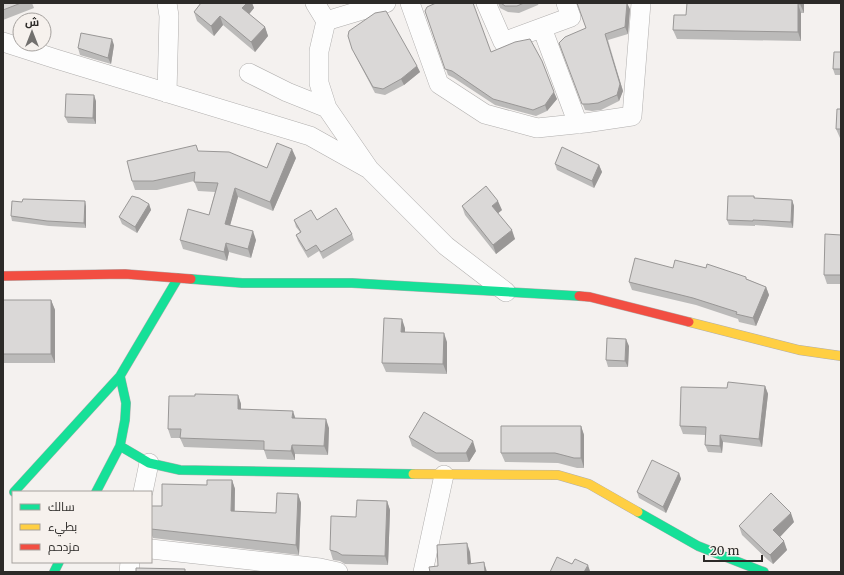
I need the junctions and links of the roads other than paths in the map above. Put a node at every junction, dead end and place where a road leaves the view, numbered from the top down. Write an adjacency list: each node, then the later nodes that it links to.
1 (167, 3): 12 (street)
2 (315, 3): 8 (street)
3 (386, 3): 8 (street)
4 (410, 3): 14 (street)
5 (486, 3): 9 (street)
6 (566, 3): 9 (street)
7 (641, 3): 14 (street)
8 (326, 21): 13 (street)
9 (542, 28): 14 (street)
10 (3, 42): 12 (street)
11 (249, 73): 13 (street)
12 (167, 93): 15 (street)
13 (327, 108): 15 (street)
14 (578, 124)
15 (369, 169): 18 (street)
16 (3, 276): 17 (street)
17 (178, 278): 18 (street); 20 (street)
18 (506, 292): 19 (street)
19 (841, 356)
20 (120, 376): 21 (street); 24 (street)
21 (120, 446): 22 (street); 25 (street)
22 (148, 463): 23 (street); 26 (street)
23 (444, 475): 31 (street); 32 (street)
24 (15, 491)
25 (97, 491)
26 (143, 491)
27 (152, 550): 30 (street)
28 (58, 563): 29 (street)
29 (54, 572)
30 (338, 572)
31 (422, 572)
32 (764, 572)

